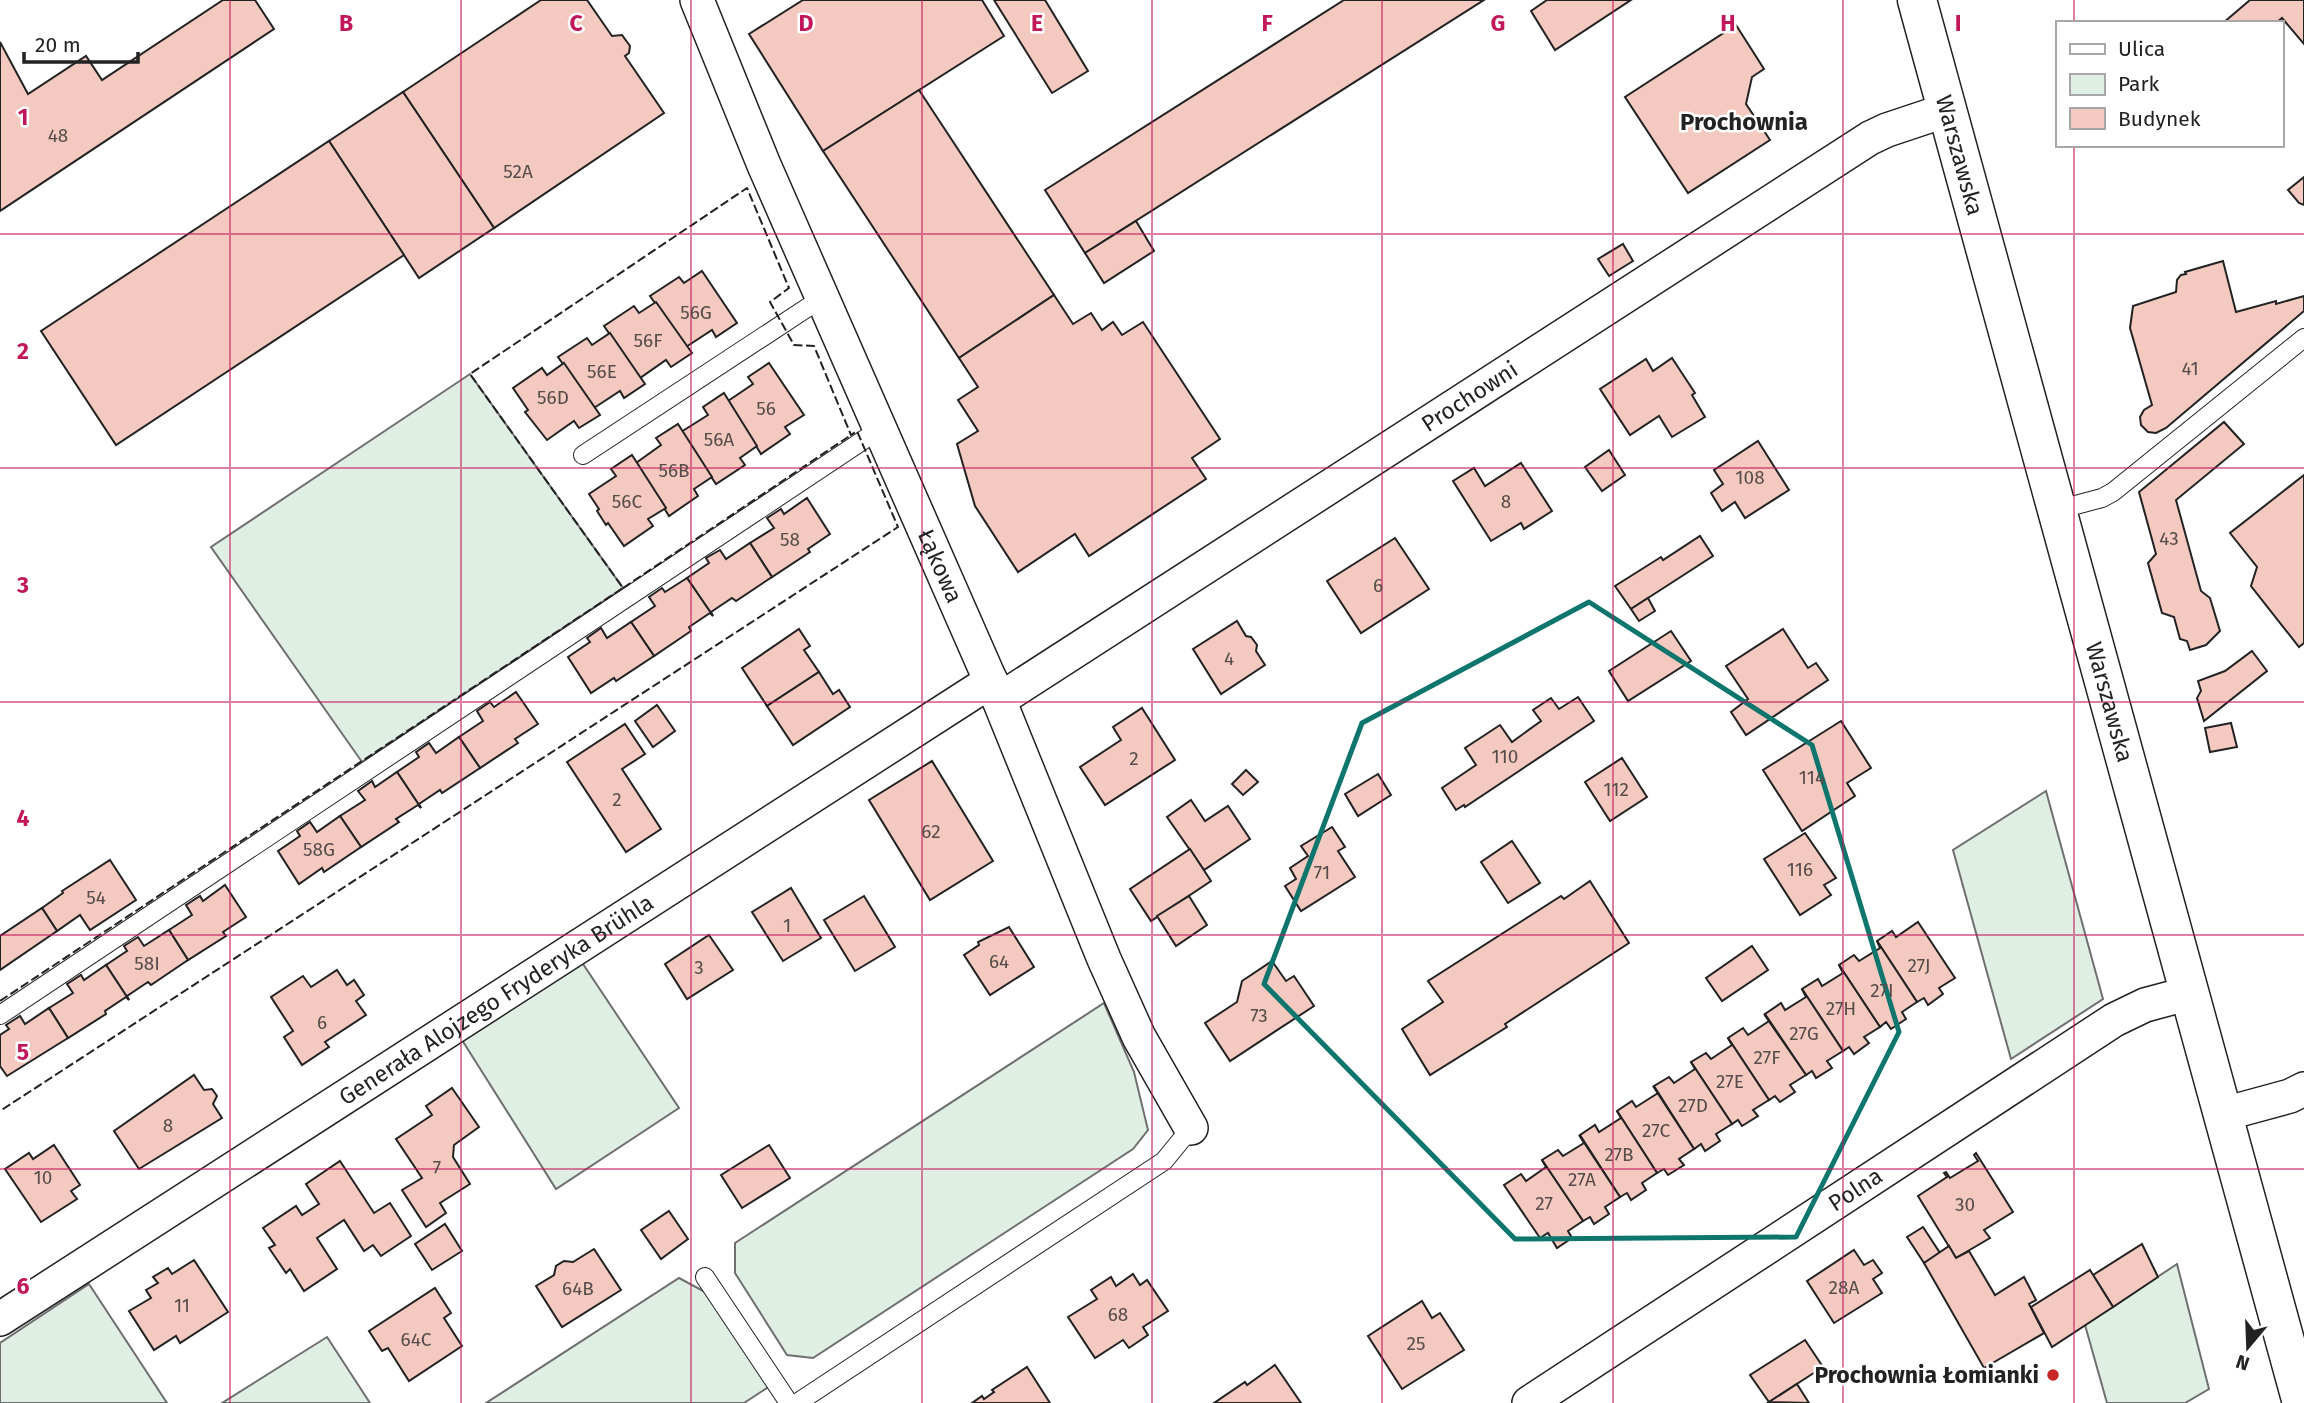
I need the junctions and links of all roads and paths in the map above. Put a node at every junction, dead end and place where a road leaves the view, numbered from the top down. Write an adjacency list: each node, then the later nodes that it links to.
1 (697, 0): 4 (street, Łąkowa)
2 (1917, 0): 3 (street, Warszawska)
3 (1947, 110): 8 (street, Warszawska); 9 (street, Prochowni)
4 (822, 298): 6 (street, Łąkowa); 7 (lane)
5 (2304, 338): 8 (lane)
6 (880, 429): 9 (street, Łąkowa); 11 (lane)
7 (583, 455)
8 (2057, 510): 10 (street, Warszawska)
9 (995, 691): 14 (street, Łąkowa); 16 (street, Generała Alojzego Fryderyka Brühla)
10 (2190, 993): 13 (street, Warszawska); 19 (street, Polna)
11 (0, 1015)
12 (2304, 1088): 13 (street)
13 (2224, 1114): 20 (street, Warszawska)
14 (1191, 1128): 18 (lane)
15 (705, 1277): 17 (lane)
16 (0, 1319)
17 (789, 1403)
18 (797, 1403)
19 (1529, 1403)
20 (2302, 1403)

